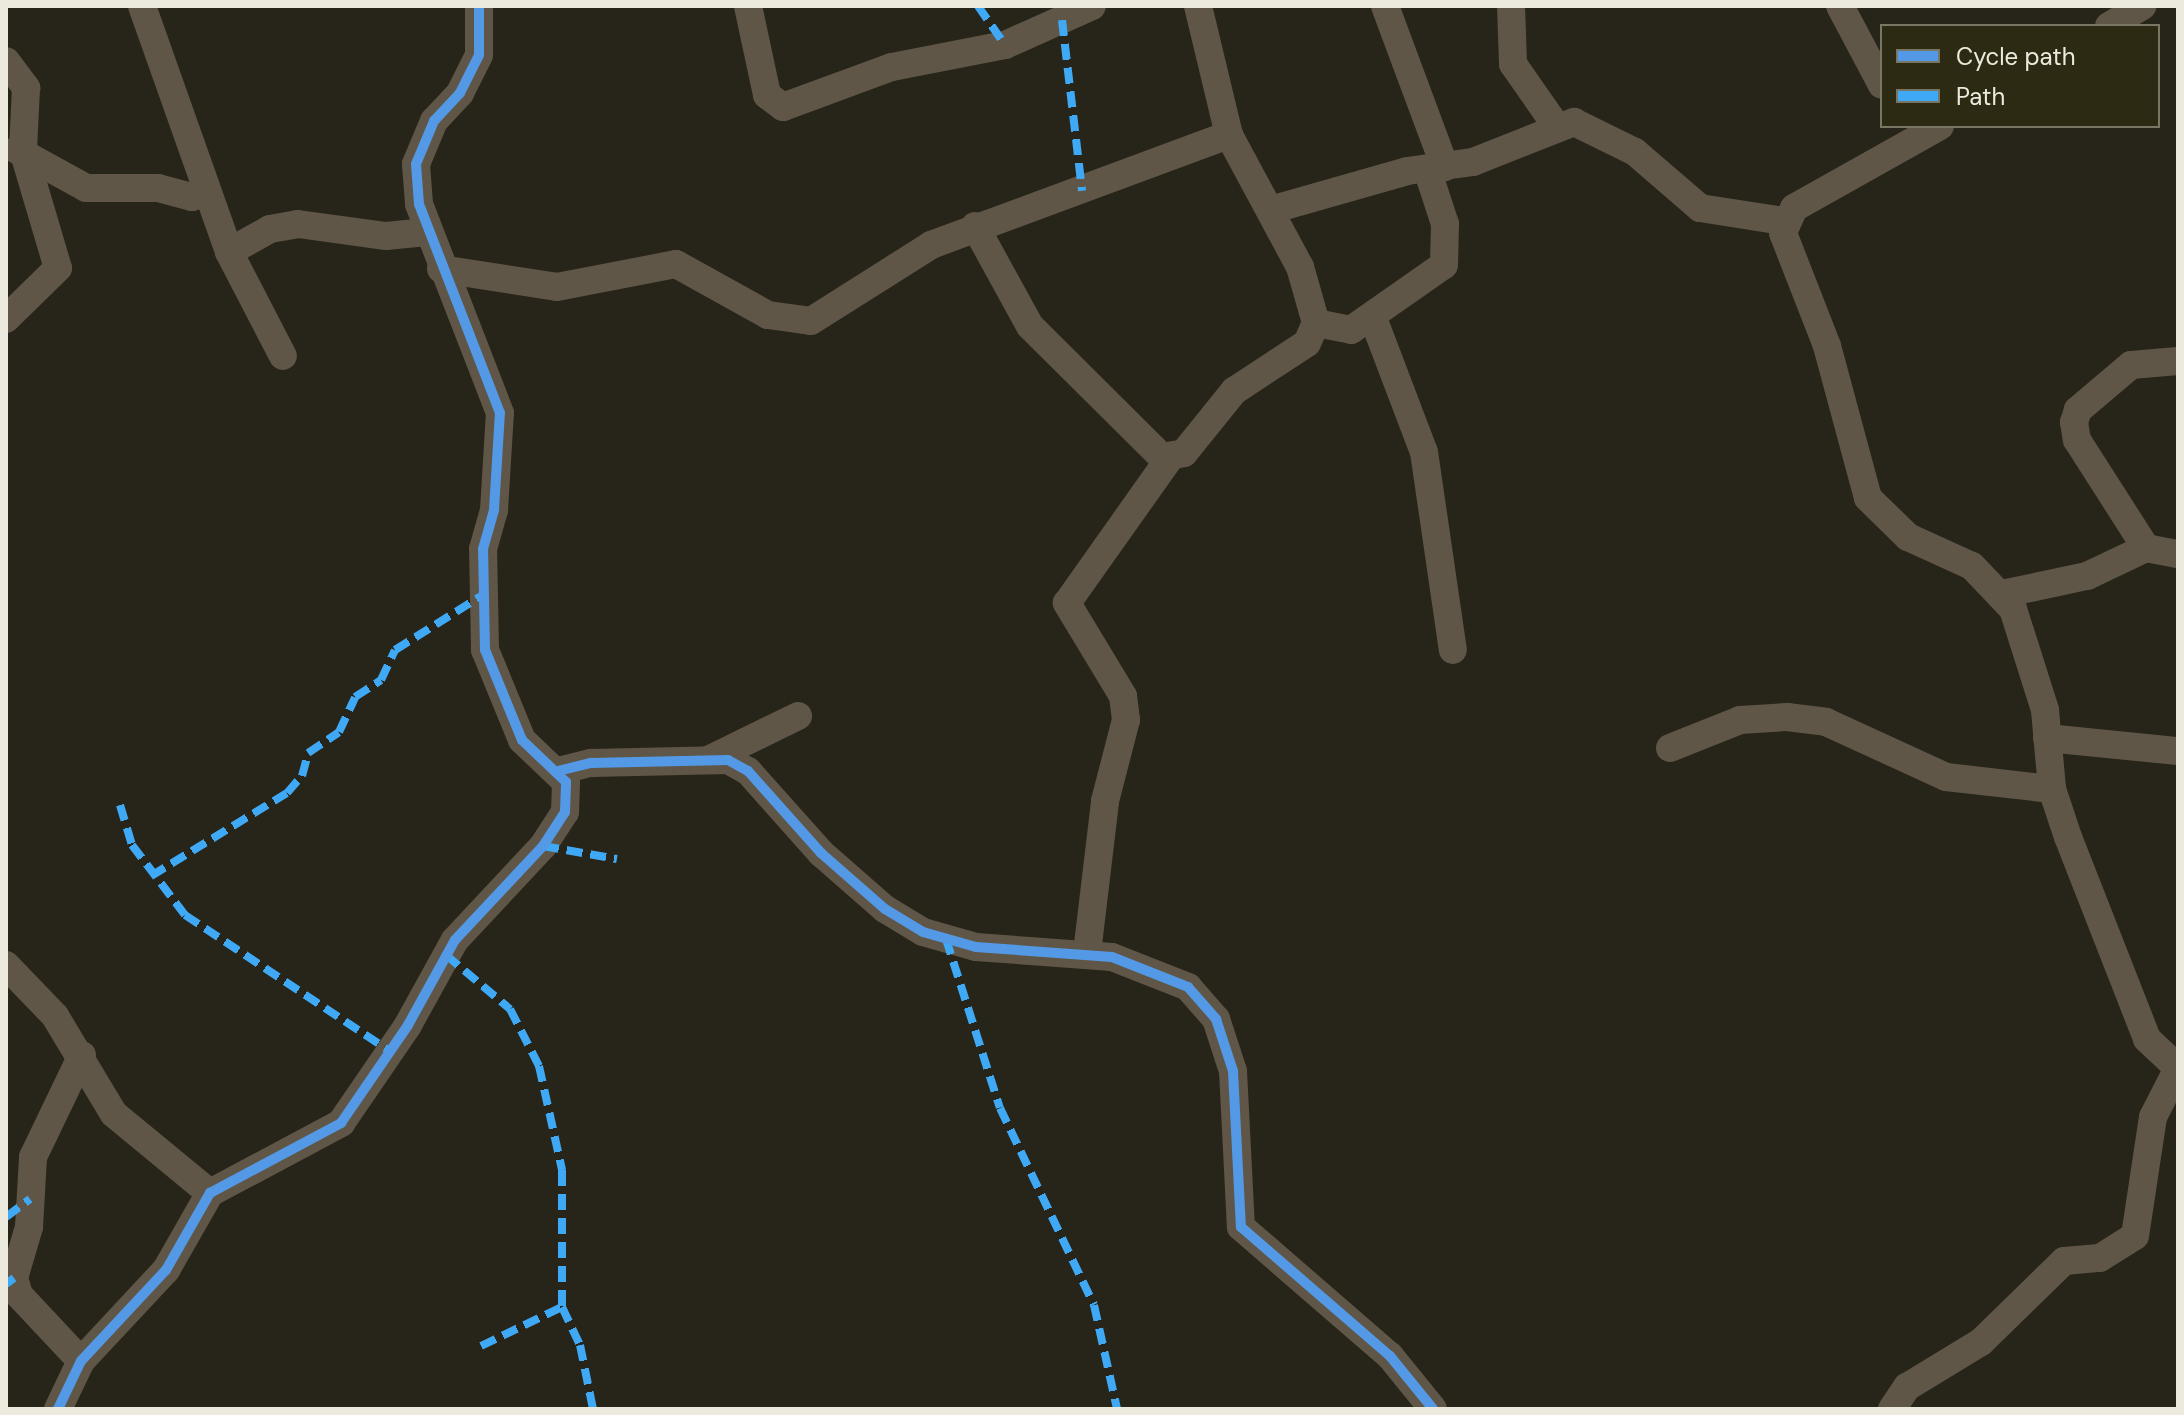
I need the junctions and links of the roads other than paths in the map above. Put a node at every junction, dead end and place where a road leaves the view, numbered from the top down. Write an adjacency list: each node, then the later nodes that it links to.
1 (142, 6): 19 (street)
2 (479, 6): 23 (street)
3 (748, 6): 4 (street)
4 (1092, 6)
5 (1198, 6): 16 (street)
6 (1385, 6): 18 (street)
7 (1511, 6): 13 (street)
8 (1840, 6): 12 (street)
9 (2142, 6): 10 (street)
10 (2112, 24)
11 (6, 61): 17 (street)
12 (1880, 81)
13 (1557, 127): 18 (street); 21 (street)
14 (1930, 128): 15 (street)
15 (1909, 132): 21 (street)
16 (1229, 135): 20 (street); 22 (street)
17 (14, 150): 19 (street); 27 (street)
18 (1436, 168): 20 (street); 26 (street)
19 (207, 191): 24 (street)
20 (1274, 209): 28 (street)
21 (1783, 221): 34 (street)
22 (975, 226): 25 (street); 31 (street)
23 (427, 232): 24 (street); 25 (street)
24 (229, 252): 29 (street)
25 (441, 269): 41 (street)
26 (1373, 318): 28 (street); 35 (street)
27 (6, 319)
28 (1316, 323): 31 (street)
29 (283, 356)
30 (2178, 361): 32 (street)
31 (1169, 459): 43 (street)
32 (2146, 548): 33 (street); 34 (street)
33 (2178, 554)
34 (2002, 594): 37 (street)
35 (1453, 650)
36 (798, 716): 40 (street)
37 (2047, 738): 39 (street); 42 (street)
38 (1670, 748): 42 (street)
39 (2178, 751)
40 (710, 759): 41 (street); 43 (street)
41 (558, 771): 47 (street)
42 (2052, 789): 46 (street)
43 (1087, 953): 50 (street)
44 (6, 965): 45 (street)
45 (82, 1055): 47 (street); 48 (street)
46 (2178, 1068): 51 (street)
47 (210, 1193): 48 (street)
48 (81, 1361): 49 (street)
49 (65, 1406)
50 (1433, 1409)
51 (1892, 1409)

